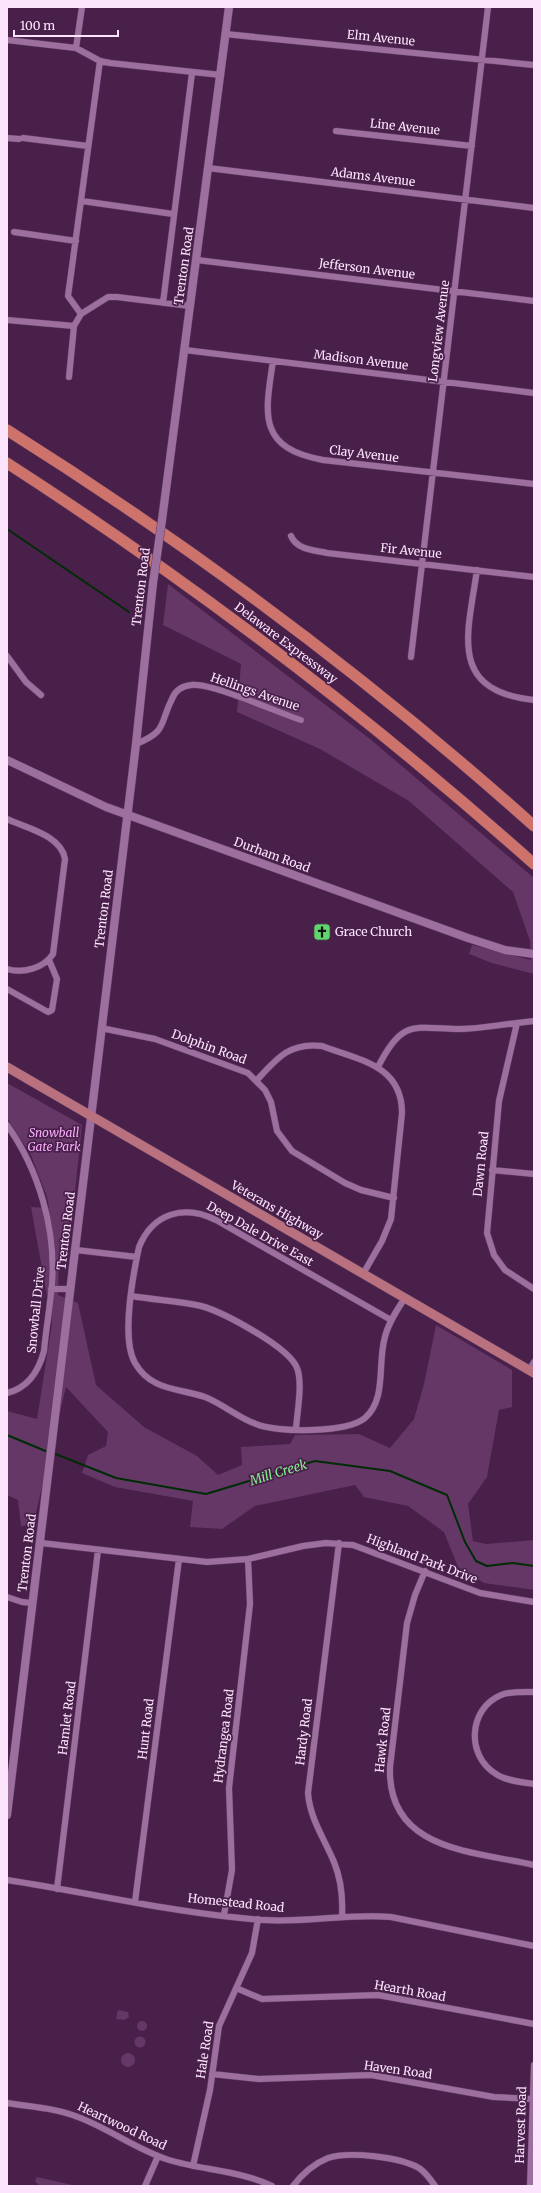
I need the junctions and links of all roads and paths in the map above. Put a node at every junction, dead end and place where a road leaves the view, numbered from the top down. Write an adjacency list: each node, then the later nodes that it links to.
1 (82, 7): 6 (street)
2 (229, 7): 4 (main road, Trenton Road)
3 (488, 7): 7 (street, Longview Avenue)
4 (226, 34): 7 (street, Elm Avenue); 11 (main road, Trenton Road)
5 (7, 40): 6 (street)
6 (76, 48): 8 (street)
7 (482, 60): 9 (street, Elm Avenue); 15 (street, Longview Avenue)
8 (100, 62): 10 (street); 14 (street)
9 (534, 65)
10 (192, 73): 11 (street); 20 (street)
11 (221, 75): 16 (main road, Trenton Road)
12 (336, 131): 15 (street, Line Avenue)
13 (7, 138): 14 (street)
14 (88, 146): 18 (street)
15 (472, 146): 17 (street, Longview Avenue)
16 (208, 168): 17 (street, Adams Avenue); 23 (main road, Trenton Road)
17 (466, 200): 19 (street, Adams Avenue); 24 (street, Longview Avenue)
18 (82, 201): 20 (street); 22 (street)
19 (534, 208)
20 (173, 214): 26 (street)
21 (14, 232): 22 (street)
22 (76, 241): 28 (street)
23 (197, 260): 24 (street, Jefferson Avenue); 27 (main road, Trenton Road)
24 (454, 292): 25 (street, Jefferson Avenue); 34 (street, Longview Avenue)
25 (534, 301)
26 (163, 303): 27 (street); 28 (street)
27 (190, 306): 31 (main road, Trenton Road)
28 (81, 314): 30 (street)
29 (7, 320): 30 (street)
30 (74, 326): 33 (street)
31 (185, 350): 32 (street, Madison Avenue); 49 (main road, Trenton Road, bridge)
32 (273, 361): 34 (street, Madison Avenue); 38 (street, Clay Avenue)
33 (69, 377)
34 (443, 382): 35 (street, Madison Avenue); 38 (street, Longview Avenue)
35 (534, 393)
36 (7, 430): 53 (highway, Delaware Expressway)
37 (7, 463): 54 (highway, Delaware Expressway)
38 (432, 473): 39 (street, Clay Avenue); 41 (street, Longview Avenue)
39 (534, 484)
40 (291, 536): 41 (street, Fir Avenue)
41 (421, 563): 42 (street, Fir Avenue); 45 (street, Longview Avenue)
42 (477, 570): 43 (street, Fir Avenue); 47 (street)
43 (534, 577)
44 (7, 656): 46 (street)
45 (410, 657)
46 (41, 694)
47 (534, 700)
48 (301, 720): 49 (street, Hellings Avenue)
49 (136, 744): 51 (main road, Trenton Road)
50 (7, 760): 51 (main road, Durham Road)
51 (127, 815): 55 (main road, Durham Road); 61 (main road, Trenton Road)
52 (7, 819): 56 (street)
53 (534, 826)
54 (534, 864)
55 (534, 954)
56 (49, 960): 57 (street); 58 (street)
57 (7, 969)
58 (7, 989)
59 (534, 1021): 60 (street)
60 (517, 1023): 63 (street); 67 (street, Dawn Road)
61 (101, 1028): 64 (street, Dolphin Road); 65 (main road, Trenton Road)
62 (7, 1067): 65 (main road, Veterans Highway)
63 (378, 1067): 64 (street); 69 (street)
64 (257, 1080): 69 (street, Dolphin Road)
65 (92, 1116): 70 (main road, Trenton Road); 72 (main road, Veterans Highway)
66 (7, 1125): 73 (street, Snowball Drive)
67 (492, 1170): 68 (street); 75 (street, Dawn Road)
68 (534, 1174)
69 (394, 1198): 72 (street)
70 (76, 1250): 71 (street); 74 (main road, Trenton Road)
71 (137, 1257): 76 (street, Deep Dale Drive East); 78 (street, Deep Dale Drive East)
72 (363, 1274): 77 (main road, Veterans Highway)
73 (51, 1289): 74 (street); 80 (street, Snowball Drive)
74 (71, 1289): 82 (main road, Trenton Road)
75 (534, 1289)
76 (132, 1296): 81 (street, Deep Dale Drive East); 81 (street)
77 (404, 1298): 78 (street, Deep Dale Drive East); 79 (main road, Veterans Highway)
78 (391, 1320): 81 (street, Deep Dale Drive East)
79 (532, 1368)
80 (7, 1393)
81 (296, 1429)
82 (40, 1543): 84 (street, Highland Park Drive); 90 (main road, Trenton Road)
83 (339, 1543): 85 (street, Highland Park Drive); 87 (street, Highland Park Drive); 99 (street, Hardy Road)
84 (98, 1550): 86 (street, Highland Park Drive); 96 (street, Hamlet Road)
85 (248, 1559): 86 (street, Highland Park Drive); 98 (street, Hydrangea Road)
86 (179, 1560): 97 (street, Hunt Road)
87 (425, 1572): 89 (street, Highland Park Drive); 94 (street, Hawk Road)
88 (7, 1597): 90 (street)
89 (534, 1602)
90 (33, 1603): 93 (main road, Trenton Road)
91 (534, 1692): 92 (street)
92 (534, 1784)
93 (7, 1815)
94 (534, 1865)
95 (7, 1880): 96 (street, Homestead Road)
96 (57, 1889): 97 (street, Homestead Road)
97 (135, 1902): 98 (street, Homestead Road)
98 (224, 1915): 100 (street, Homestead Road)
99 (342, 1917): 100 (street, Homestead Road); 101 (street, Homestead Road)
100 (258, 1919): 102 (street, Hale Road)
101 (534, 1946)
102 (236, 1988): 103 (street, Hearth Road); 105 (street, Hale Road)
103 (534, 2024)
104 (534, 2065): 106 (street, Harvest Road)
105 (212, 2074): 106 (street, Haven Road); 109 (street, Hale Road)
106 (532, 2099): 114 (street, Harvest Road)
107 (7, 2103): 108 (street, Heartwood Road)
108 (158, 2156): 109 (street, Heartwood Road); 110 (street)
109 (193, 2166): 111 (street, Heartwood Road)
110 (145, 2186)
111 (272, 2186)
112 (293, 2186): 113 (street)
113 (435, 2186)
114 (530, 2186)

